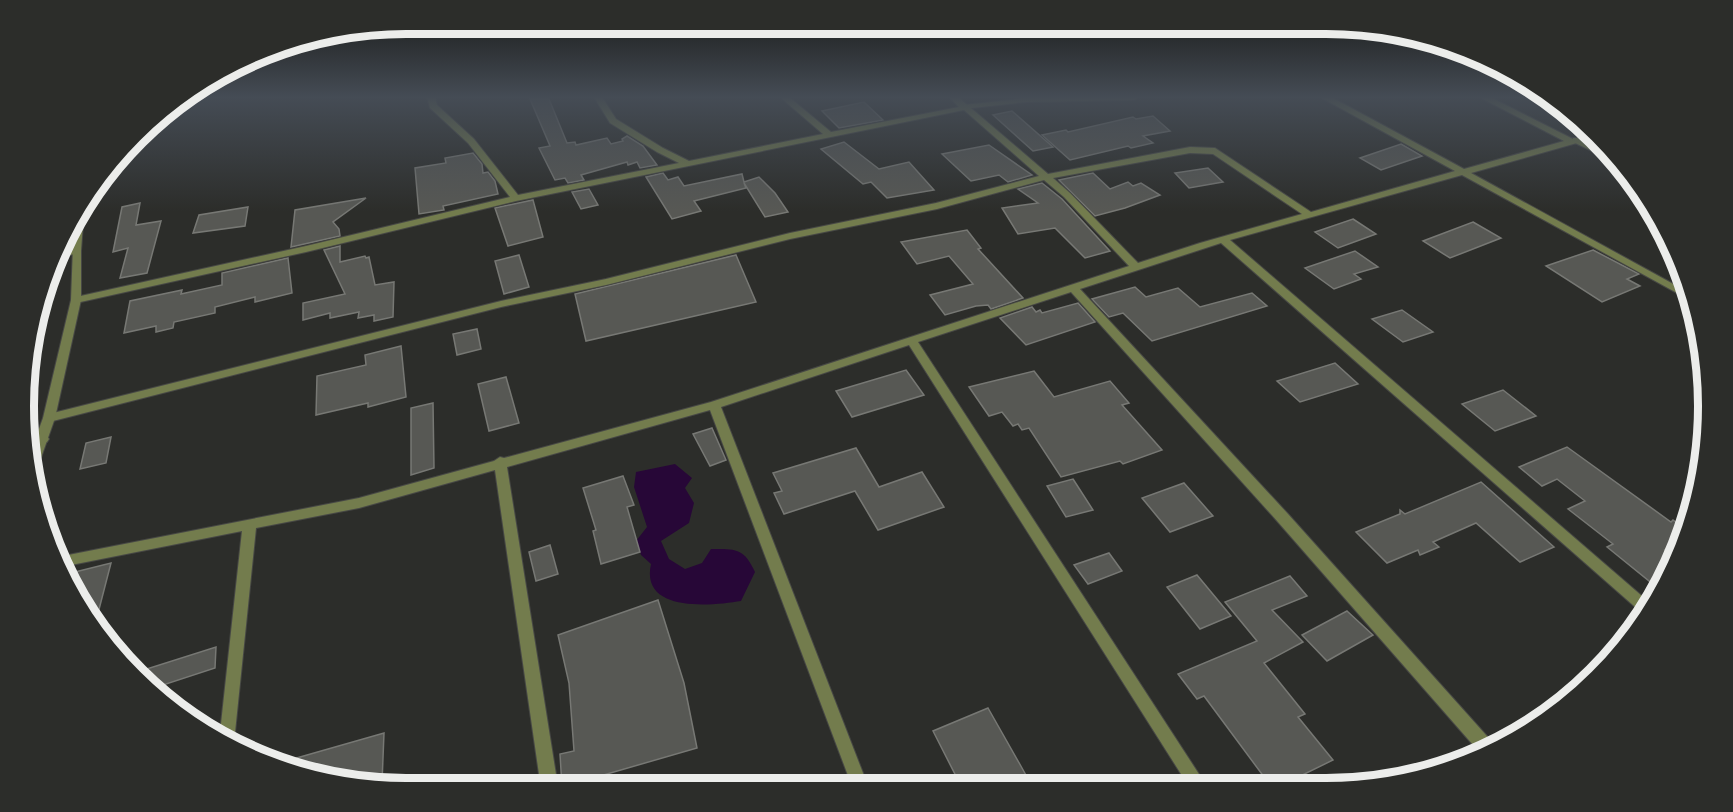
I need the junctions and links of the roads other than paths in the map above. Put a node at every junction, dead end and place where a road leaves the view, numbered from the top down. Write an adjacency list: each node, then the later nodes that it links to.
1 (464, 135): 13 (street)
2 (636, 135): 10 (street)
3 (830, 135): 10 (street)
4 (997, 135): 12 (street)
5 (1394, 135): 11 (street)
6 (1561, 135): 8 (street)
7 (1584, 138): 8 (street)
8 (1574, 141): 9 (lane); 11 (street)
9 (1597, 150)
10 (689, 164): 13 (street)
11 (1463, 171): 14 (street); 21 (street)
12 (1046, 177): 14 (street); 19 (street); 25 (street)
13 (516, 198): 22 (street)
14 (1310, 216): 16 (street)
15 (78, 232): 17 (street)
16 (1224, 240): 19 (street); 32 (street)
17 (76, 251): 18 (street); 22 (street)
18 (68, 252)
19 (1137, 268): 20 (street)
20 (1073, 287): 23 (street); 34 (street)
21 (1681, 292)
22 (76, 300): 25 (street)
23 (912, 341): 24 (street); 37 (street)
24 (714, 405): 29 (street); 36 (street)
25 (49, 418): 26 (street)
26 (43, 439): 27 (street); 28 (street)
27 (36, 441)
28 (38, 453)
29 (500, 462): 30 (street); 35 (street)
30 (250, 524): 31 (street); 33 (street)
31 (69, 560)
32 (1641, 604)
33 (229, 732)
34 (1482, 743)
35 (548, 778)
36 (857, 778)
37 (1193, 778)

